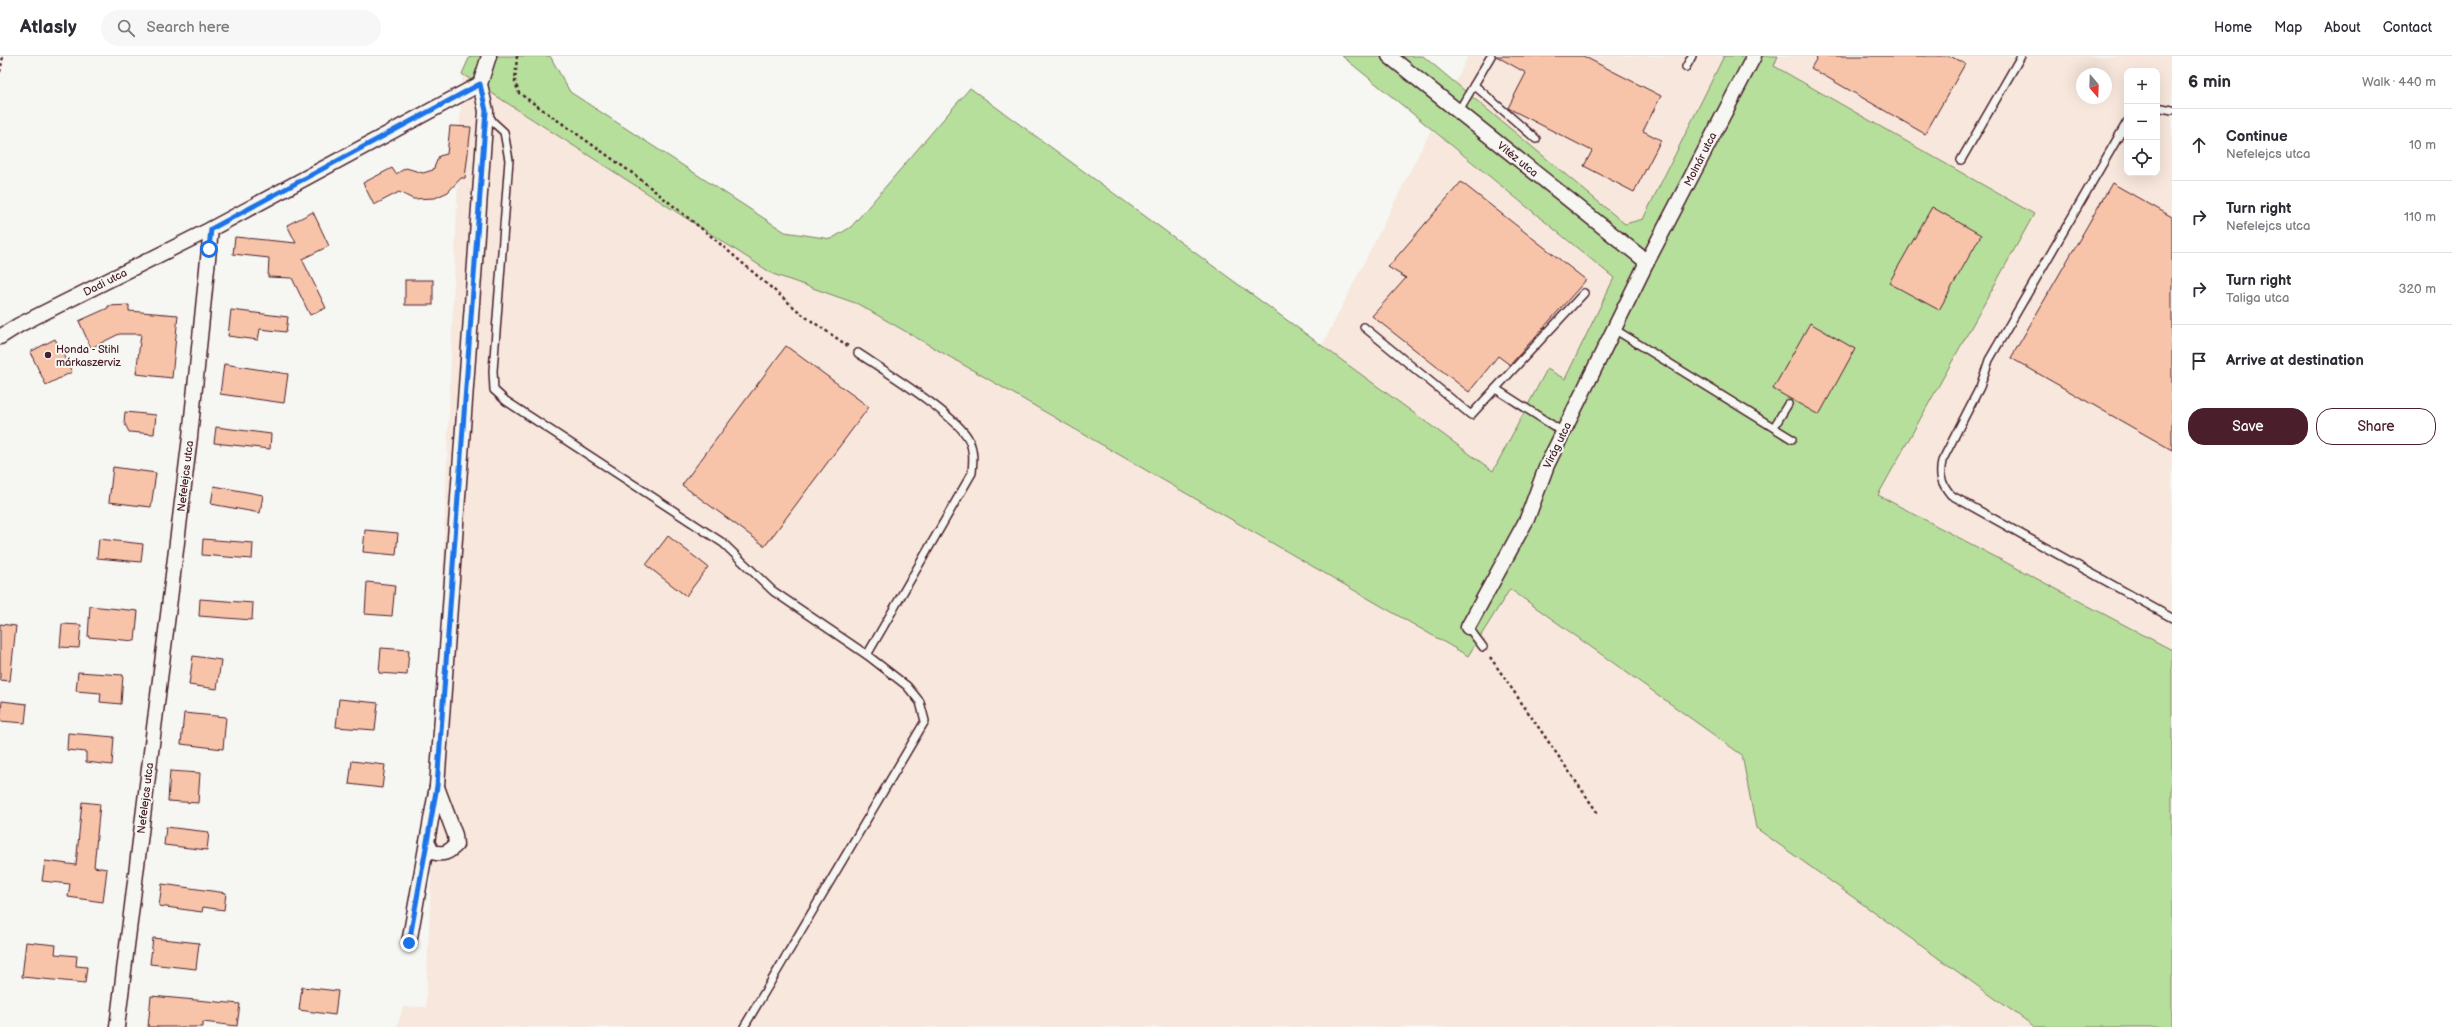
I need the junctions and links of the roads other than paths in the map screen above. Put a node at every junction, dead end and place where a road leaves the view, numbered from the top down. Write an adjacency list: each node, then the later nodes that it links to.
1 (489, 56): 8 (street)
2 (1389, 56): 13 (street, Vitéz utca)
3 (1491, 56): 9 (lane)
4 (1692, 56): 7 (lane)
5 (1754, 56): 18 (street, Molnár utca)
6 (2021, 56): 16 (lane)
7 (1686, 67)
8 (480, 84): 12 (street); 17 (street)
9 (1474, 85): 13 (lane); 15 (lane)
10 (2160, 108): 11 (lane)
11 (2172, 110)
12 (486, 111): 32 (lane); 33 (street)
13 (1458, 112): 18 (street, Vitéz utca)
14 (2124, 127): 29 (lane)
15 (1536, 140)
16 (1961, 160)
17 (211, 229): 22 (street, Dadi utca); 36 (street, Nefelejcs utca)
18 (1647, 262): 21 (street, Virág utca)
19 (1584, 293): 24 (lane)
20 (1364, 327): 24 (lane)
21 (1614, 329): 26 (lane); 27 (street, Virág utca)
22 (0, 337)
23 (858, 353): 32 (lane)
24 (1496, 389): 27 (lane)
25 (1788, 404): 26 (lane)
26 (1774, 427): 28 (lane)
27 (1563, 432): 30 (street, Virág utca)
28 (1792, 439)
29 (2172, 618)
30 (1468, 627): 31 (lane)
31 (1483, 647)
32 (867, 654): 37 (lane)
33 (437, 786): 34 (street); 34 (street)
34 (427, 842): 35 (street)
35 (409, 943)
36 (117, 1027)
37 (744, 1027)

